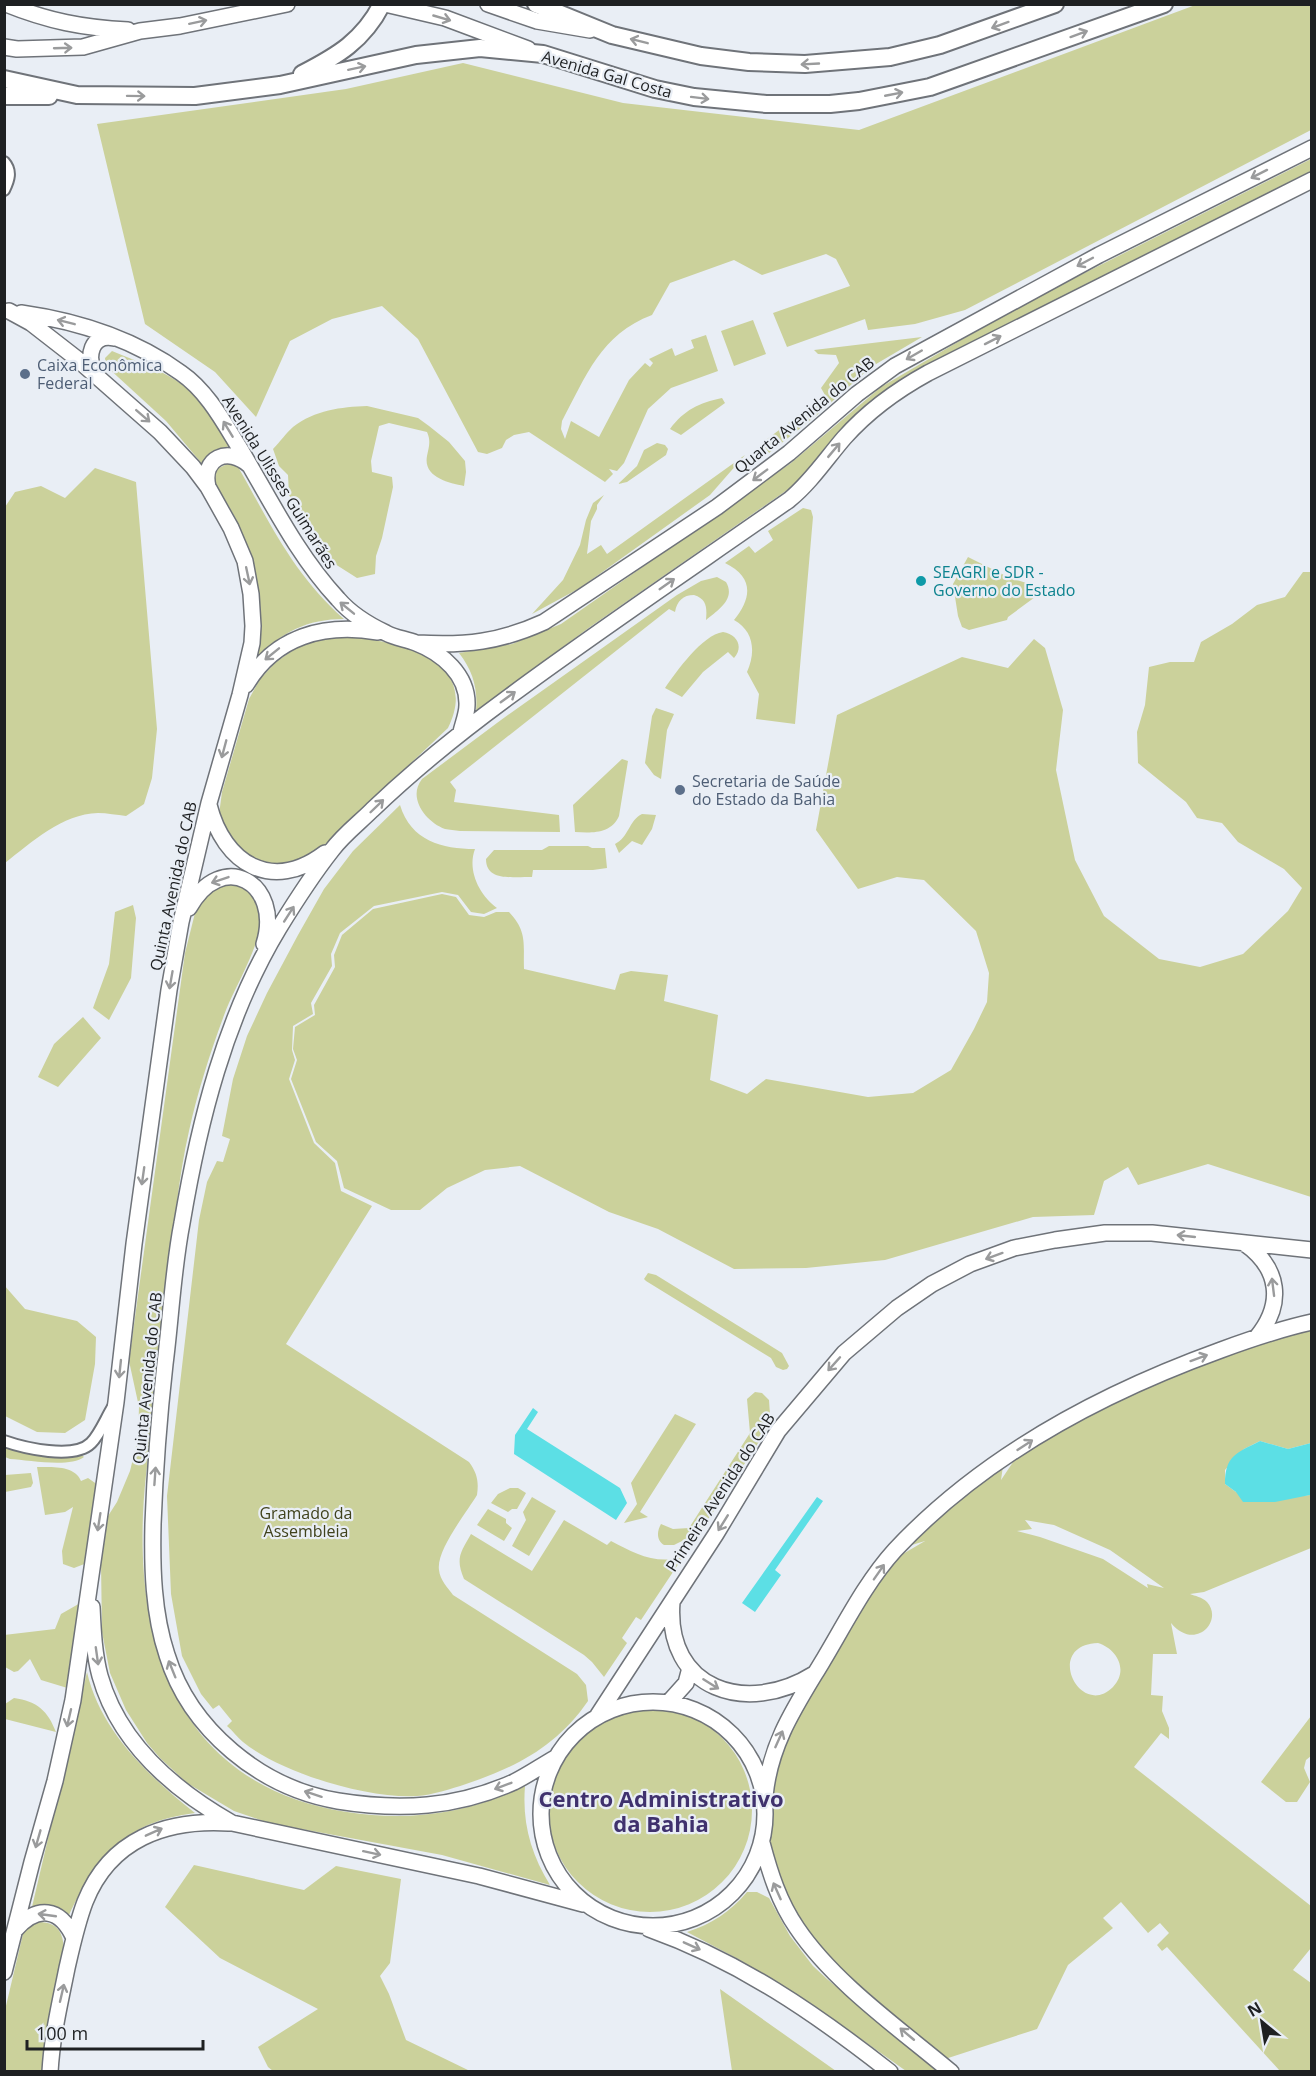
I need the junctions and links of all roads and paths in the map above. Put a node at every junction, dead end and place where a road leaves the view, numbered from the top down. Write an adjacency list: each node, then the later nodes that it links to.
1 (6, 4): 8 (main road)
2 (287, 4): 8 (main road, one-way to 2)
3 (383, 4): 11 (main road, one-way to 11); 13 (main road)
4 (488, 4): 9 (main road)
5 (536, 4): 9 (main road)
6 (1055, 4): 9 (main road, one-way to 9)
7 (1164, 4): 11 (main road, Avenida Gal Costa, one-way to 7)
8 (140, 31): 10 (main road, one-way to 8)
9 (612, 35)
10 (4, 47)
11 (543, 54): 13 (main road, Avenida Gal Costa, one-way to 11)
12 (4, 79): 14 (main road, Avenida Gal Costa)
13 (280, 85): 14 (main road, Avenida Gal Costa, one-way to 13)
14 (77, 95): 15 (main road)
15 (4, 96)
16 (1311, 148): 26 (main road, Quarta Avenida do CAB, one-way to 26)
17 (4, 162): 19 (street)
18 (1311, 180): 28 (main road, one-way to 18)
19 (4, 190)
20 (7, 310): 21 (main road, Avenida Ulisses Guimarães, one-way to 20); 22 (main road, Avenida Ulisses Guimarães)
21 (122, 339): 22 (main road); 23 (main road, Avenida Ulisses Guimarães, one-way to 21)
22 (98, 378): 24 (main road, Avenida Ulisses Guimarães, one-way to 24)
23 (251, 468): 24 (main road); 25 (main road, Avenida Ulisses Guimarães, one-way to 23)
24 (207, 487): 27 (main road, Avenida Ulisses Guimarães, one-way to 27)
25 (387, 634): 26 (main road, Avenida Ulisses Guimarães); 27 (main road, one-way to 27)
26 (417, 643): 28 (main road)
27 (240, 695): 29 (main road, Quinta Avenida do CAB, one-way to 29)
28 (461, 732): 30 (main road, Quinta Avenida do CAB, one-way to 28)
29 (209, 803): 30 (main road); 31 (main road, Quinta Avenida do CAB)
30 (334, 846): 32 (main road, Quinta Avenida do CAB, one-way to 30)
31 (182, 922): 32 (main road, one-way to 31); 37 (main road, Quinta Avenida do CAB, one-way to 37)
32 (259, 965): 45 (main road, Quinta Avenida do CAB, one-way to 32)
33 (1244, 1242): 34 (main road, Primeira Avenida do CAB); 36 (main road, one-way to 33); 40 (main road, Primeira Avenida do CAB, one-way to 40)
34 (1311, 1250)
35 (1311, 1322): 36 (main road)
36 (1257, 1337): 42 (main road, one-way to 36)
37 (116, 1402): 38 (street); 39 (main road, Quinta Avenida do CAB, one-way to 39)
38 (4, 1441)
39 (90, 1577): 47 (main road, one-way to 47); 51 (main road, Quinta Avenida do CAB, one-way to 51)
40 (672, 1599): 41 (main road); 44 (main road, Primeira Avenida do CAB)
41 (690, 1668): 42 (main road, one-way to 42); 43 (main road)
42 (815, 1673): 46 (main road, one-way to 42)
43 (669, 1702): 44 (main road); 46 (main road)
44 (598, 1715): 45 (main road)
45 (555, 1758): 49 (main road)
46 (765, 1796): 48 (main road)
47 (232, 1823): 49 (main road, one-way to 49); 52 (main road, one-way to 47)
48 (762, 1844): 50 (main road); 56 (main road, one-way to 48)
49 (586, 1905): 50 (main road)
50 (637, 1925): 55 (main road, one-way to 55)
51 (15, 1930): 52 (main road, one-way to 51); 53 (main road, Quinta Avenida do CAB)
52 (74, 1938): 54 (main road, one-way to 52)
53 (4, 1972)
54 (50, 2072)
55 (890, 2072)
56 (951, 2072)

